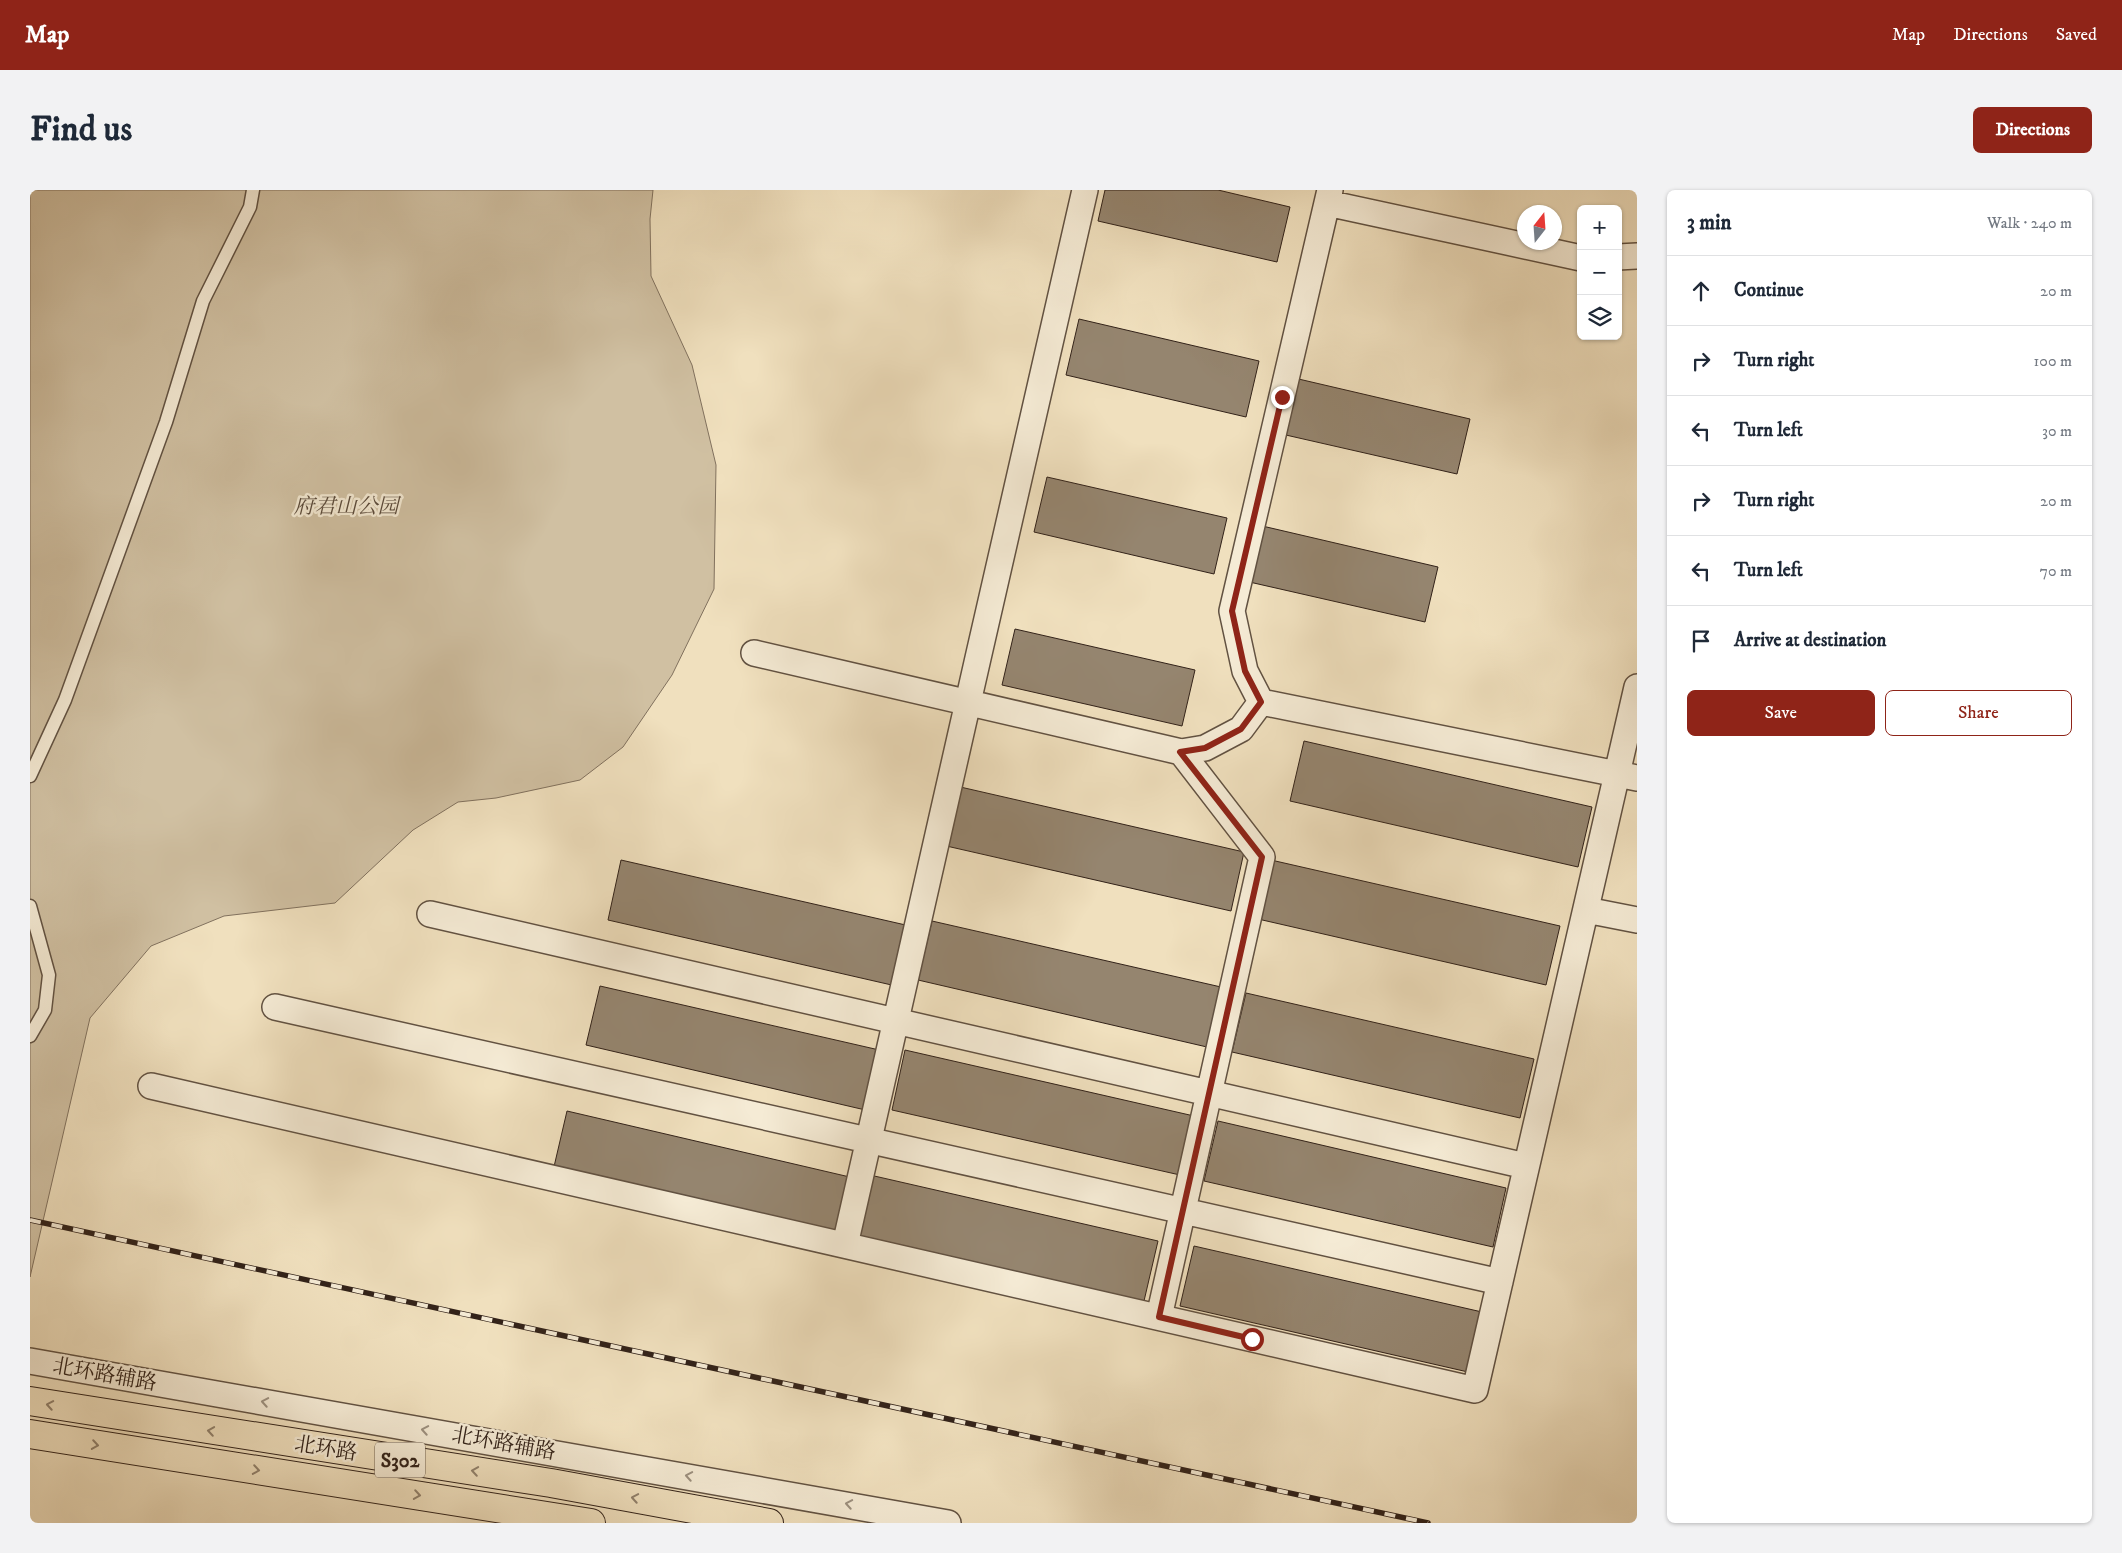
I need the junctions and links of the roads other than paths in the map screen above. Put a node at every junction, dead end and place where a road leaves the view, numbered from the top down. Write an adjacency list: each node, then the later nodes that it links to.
1 (253, 190): 12 (lane)
2 (1085, 190): 10 (street)
3 (1329, 196): 5 (street); 9 (street)
4 (1637, 256): 6 (street)
5 (1577, 257)
6 (1622, 257)
7 (754, 653): 10 (street)
8 (1637, 687): 13 (street)
9 (1261, 702): 11 (street); 13 (street)
10 (968, 703): 11 (street); 19 (street)
11 (1180, 752): 22 (street)
12 (30, 776)
13 (1627, 776): 15 (street)
14 (30, 906): 20 (lane)
15 (1586, 910): 17 (street); 24 (street)
16 (430, 914): 19 (street)
17 (1637, 920)
18 (275, 1007): 23 (street)
19 (897, 1021): 22 (street); 23 (street)
20 (30, 1036)
21 (151, 1086): 26 (street)
22 (1209, 1093): 24 (street); 25 (street)
23 (869, 1140): 25 (street); 26 (street)
24 (1526, 1166): 27 (street)
25 (1183, 1210): 27 (street); 28 (street)
26 (845, 1245): 28 (street)
27 (1500, 1282): 28 (street)
28 (1159, 1317)
29 (30, 1360): 34 (street, 北环路辅路, one-way to 29)
30 (30, 1401): 33 (highway, 北环路 / S302, one-way to 30)
31 (30, 1434): 32 (highway, 北环路 / S302, one-way to 32)
32 (591, 1523)
33 (769, 1523)
34 (948, 1523)

